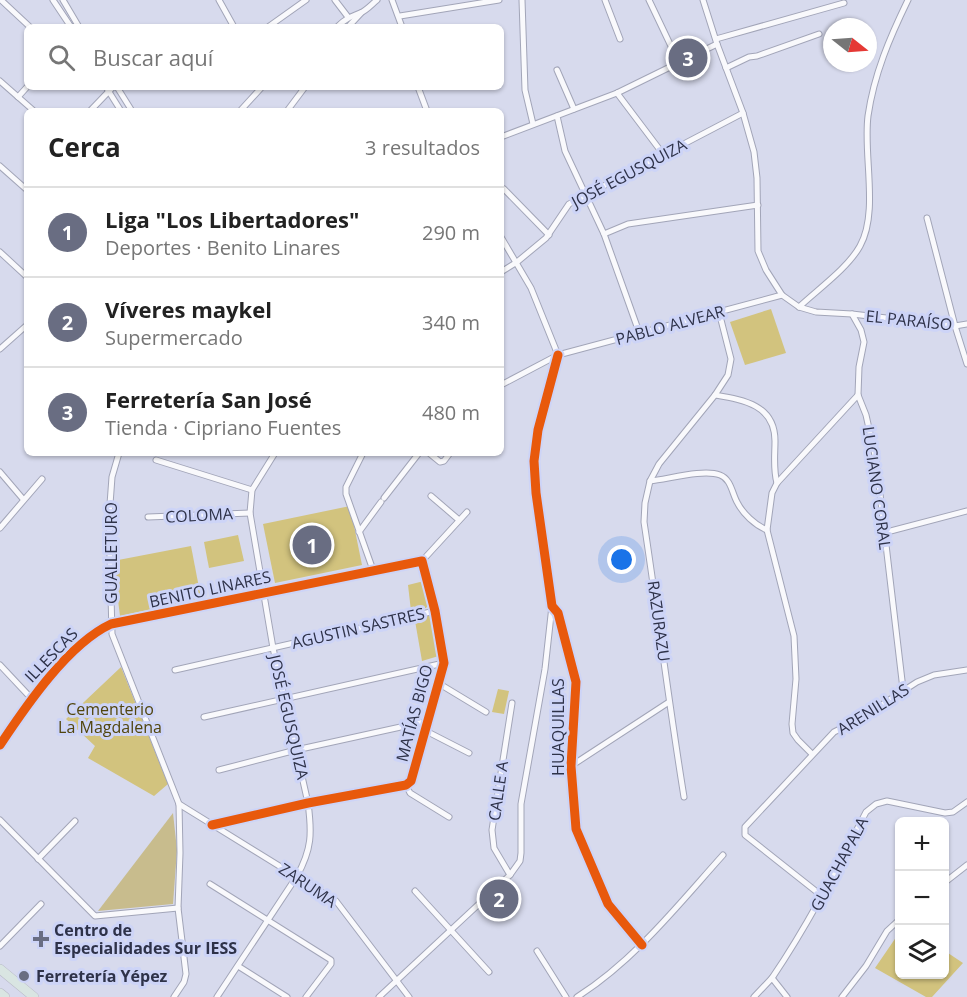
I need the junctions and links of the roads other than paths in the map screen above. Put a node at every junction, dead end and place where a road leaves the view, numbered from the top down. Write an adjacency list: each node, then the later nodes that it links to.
1 (1, 0): 20 (street)
2 (53, 0): 21 (street)
3 (63, 0): 22 (street)
4 (219, 0): 23 (street)
5 (306, 0): 24 (street)
6 (335, 0): 19 (street)
7 (377, 0): 17 (street)
8 (392, 0): 18 (street)
9 (499, 0): 15 (street)
10 (522, 0): 54 (street)
11 (605, 0): 29 (street)
12 (649, 0): 31 (street)
13 (703, 0): 30 (street)
14 (908, 0): 71 (street)
15 (461, 3): 18 (street)
16 (844, 3): 30 (street)
17 (361, 13): 19 (street); 26 (street)
18 (400, 16): 27 (street)
19 (348, 17): 25 (street)
20 (27, 24)
21 (69, 24)
22 (77, 24)
23 (232, 24)
24 (272, 24)
25 (340, 24)
26 (351, 24)
27 (401, 24)
28 (819, 34): 32 (street)
29 (620, 39)
30 (716, 41): 31 (street); 32 (street)
31 (679, 63): 42 (street)
32 (726, 68): 52 (street)
33 (557, 70): 51 (street)
34 (0, 81): 43 (street)
35 (24, 90): 43 (street)
36 (109, 90): 45 (street)
37 (112, 90): 46 (street)
38 (113, 90): 47 (street)
39 (259, 90): 48 (street)
40 (303, 90): 49 (street)
41 (419, 90): 50 (street)
42 (617, 93): 51 (street); 56 (street)
43 (18, 97): 44 (street)
44 (31, 108)
45 (93, 108)
46 (120, 108)
47 (129, 108)
48 (243, 108)
49 (291, 108)
50 (426, 108)
51 (574, 109): 53 (street)
52 (743, 113): 56 (street, JOSÉ EGUSQUIZA); 61 (street)
53 (557, 116): 54 (street); 60 (street)
54 (533, 124): 55 (street)
55 (504, 136)
56 (663, 154): 60 (street, JOSÉ EGUSQUIZA)
57 (0, 166): 58 (street)
58 (24, 187)
59 (504, 189): 64 (street)
60 (586, 194): 63 (street); 64 (street, JOSÉ EGUSQUIZA)
61 (758, 205): 63 (street); 70 (street)
62 (927, 218): 75 (street)
63 (604, 234): 77 (street)
64 (549, 235): 67 (street, JOSÉ EGUSQUIZA)
65 (504, 242): 67 (street)
66 (0, 252): 69 (street)
67 (517, 262): 68 (street, JOSÉ EGUSQUIZA); 79 (street)
68 (504, 270)
69 (24, 274)
70 (782, 295): 71 (street); 72 (street, PABLO ALVEAR)
71 (799, 307): 73 (street)
72 (719, 312): 77 (street, PABLO ALVEAR); 82 (street, RAZURAZU)
73 (852, 314): 75 (street, EL PARAÍSO); 83 (street, LUCIANO CORAL)
74 (967, 324): 75 (street, EL PARAÍSO)
75 (955, 326): 80 (street)
76 (24, 328): 78 (street)
77 (639, 332): 79 (street, PABLO ALVEAR)
78 (0, 349)
79 (558, 355): 81 (street, PABLO ALVEAR); 110 (street, HUAQUILLAS)
80 (967, 364)
81 (504, 382)
82 (715, 394): 93 (street, RAZURAZU); 94 (street)
83 (858, 395): 94 (street); 106 (street, LUCIANO CORAL)
84 (117, 456): 112 (street, GUALLETURO)
85 (273, 456): 95 (street, JOSÉ EGUSQUIZA)
86 (362, 456): 105 (street)
87 (417, 456): 105 (street)
88 (433, 456): 89 (street)
89 (448, 456)
90 (156, 460): 95 (street)
91 (0, 471): 97 (street)
92 (42, 479): 97 (street)
93 (650, 482): 104 (street); 122 (street, RAZURAZU)
94 (777, 483): 104 (street)
95 (252, 490): 100 (street, JOSÉ EGUSQUIZA)
96 (431, 496): 102 (street)
97 (23, 499): 103 (street)
98 (967, 511): 106 (street)
99 (467, 512): 102 (street)
100 (249, 513): 101 (street, COLOMA); 109 (street, JOSÉ EGUSQUIZA)
101 (148, 517)
102 (459, 520): 107 (street)
103 (0, 528)
104 (767, 530): 131 (street)
105 (359, 532): 108 (street)
106 (883, 533): 119 (street, LUCIANO CORAL)
107 (421, 560): 108 (street, BENITO LINARES); 111 (street, MATÍAS BIGO)
108 (373, 570): 109 (street, BENITO LINARES)
109 (263, 593): 112 (street, BENITO LINARES); 113 (street, JOSÉ EGUSQUIZA)
110 (552, 606): 132 (street, HUAQUILLAS); 146 (street)
111 (435, 611): 113 (street, AGUSTIN SASTRES); 114 (street, MATÍAS BIGO)
112 (111, 624): 120 (street, ILLESCAS); 138 (street, GUALLETURO)
113 (273, 648): 116 (street, AGUSTIN SASTRES); 121 (street, JOSÉ EGUSQUIZA)
114 (444, 663): 118 (street, MATÍAS BIGO); 121 (street)
115 (0, 665): 120 (street)
116 (175, 670)
117 (967, 670): 119 (street, ARENILLAS)
118 (438, 683): 124 (street); 126 (street, MATÍAS BIGO)
119 (903, 690): 131 (street, ARENILLAS)
120 (31, 698): 128 (street, ILLESCAS)
121 (285, 699): 125 (street); 129 (street, JOSÉ EGUSQUIZA)
122 (669, 702): 132 (street); 135 (street, RAZURAZU)
123 (512, 703): 146 (street, CALLE A)
124 (486, 712)
125 (204, 717)
126 (428, 721): 127 (street, MATÍAS BIGO); 129 (street)
127 (426, 731): 130 (street); 134 (street, MATÍAS BIGO)
128 (0, 745)
129 (296, 750): 133 (street); 137 (street, JOSÉ EGUSQUIZA)
130 (469, 753)
131 (812, 754): 151 (street, ARENILLAS)
132 (571, 766): 157 (street, HUAQUILLAS)
133 (219, 770)
134 (406, 785): 137 (street, MATÍAS BIGO); 139 (street)
135 (684, 797)
136 (967, 802): 151 (street, GUACHAPALA)
137 (308, 803): 142 (street, MATÍAS BIGO); 147 (street, JOSÉ EGUSQUIZA)
138 (178, 804): 142 (street, ZARUMA); 153 (street, GUALLETURO)
139 (449, 818)
140 (0, 820): 144 (street)
141 (75, 821): 144 (street)
142 (212, 825): 147 (street, ZARUMA)
143 (723, 855): 157 (street)
144 (38, 859): 153 (street)
145 (967, 865): 148 (street)
146 (510, 875): 156 (street)
147 (297, 876): 154 (street, JOSÉ EGUSQUIZA); 164 (street, ZARUMA)
148 (949, 880)
149 (210, 884): 154 (street)
150 (415, 891): 156 (street)
151 (822, 896): 163 (street, GUACHAPALA)
152 (41, 904): 158 (street)
153 (178, 908): 168 (street, GUALLETURO)
154 (267, 921): 160 (street, JOSÉ EGUSQUIZA); 171 (street)
155 (895, 924): 178 (street)
156 (451, 929): 162 (street); 164 (street)
157 (642, 945): 175 (street)
158 (0, 946)
159 (537, 951): 174 (street)
160 (238, 966): 169 (street, JOSÉ EGUSQUIZA); 170 (street)
161 (0, 969): 167 (main road)
162 (489, 972)
163 (772, 978): 176 (street, GUACHAPALA); 177 (street)
164 (397, 981): 172 (street); 173 (street, ZARUMA)
165 (0, 993): 166 (main road)
166 (5, 997)
167 (34, 997)
168 (174, 997)
169 (217, 997)
170 (287, 997)
171 (306, 997)
172 (380, 997)
173 (409, 997)
174 (566, 997)
175 (577, 997)
176 (754, 997)
177 (787, 997)
178 (842, 997)

